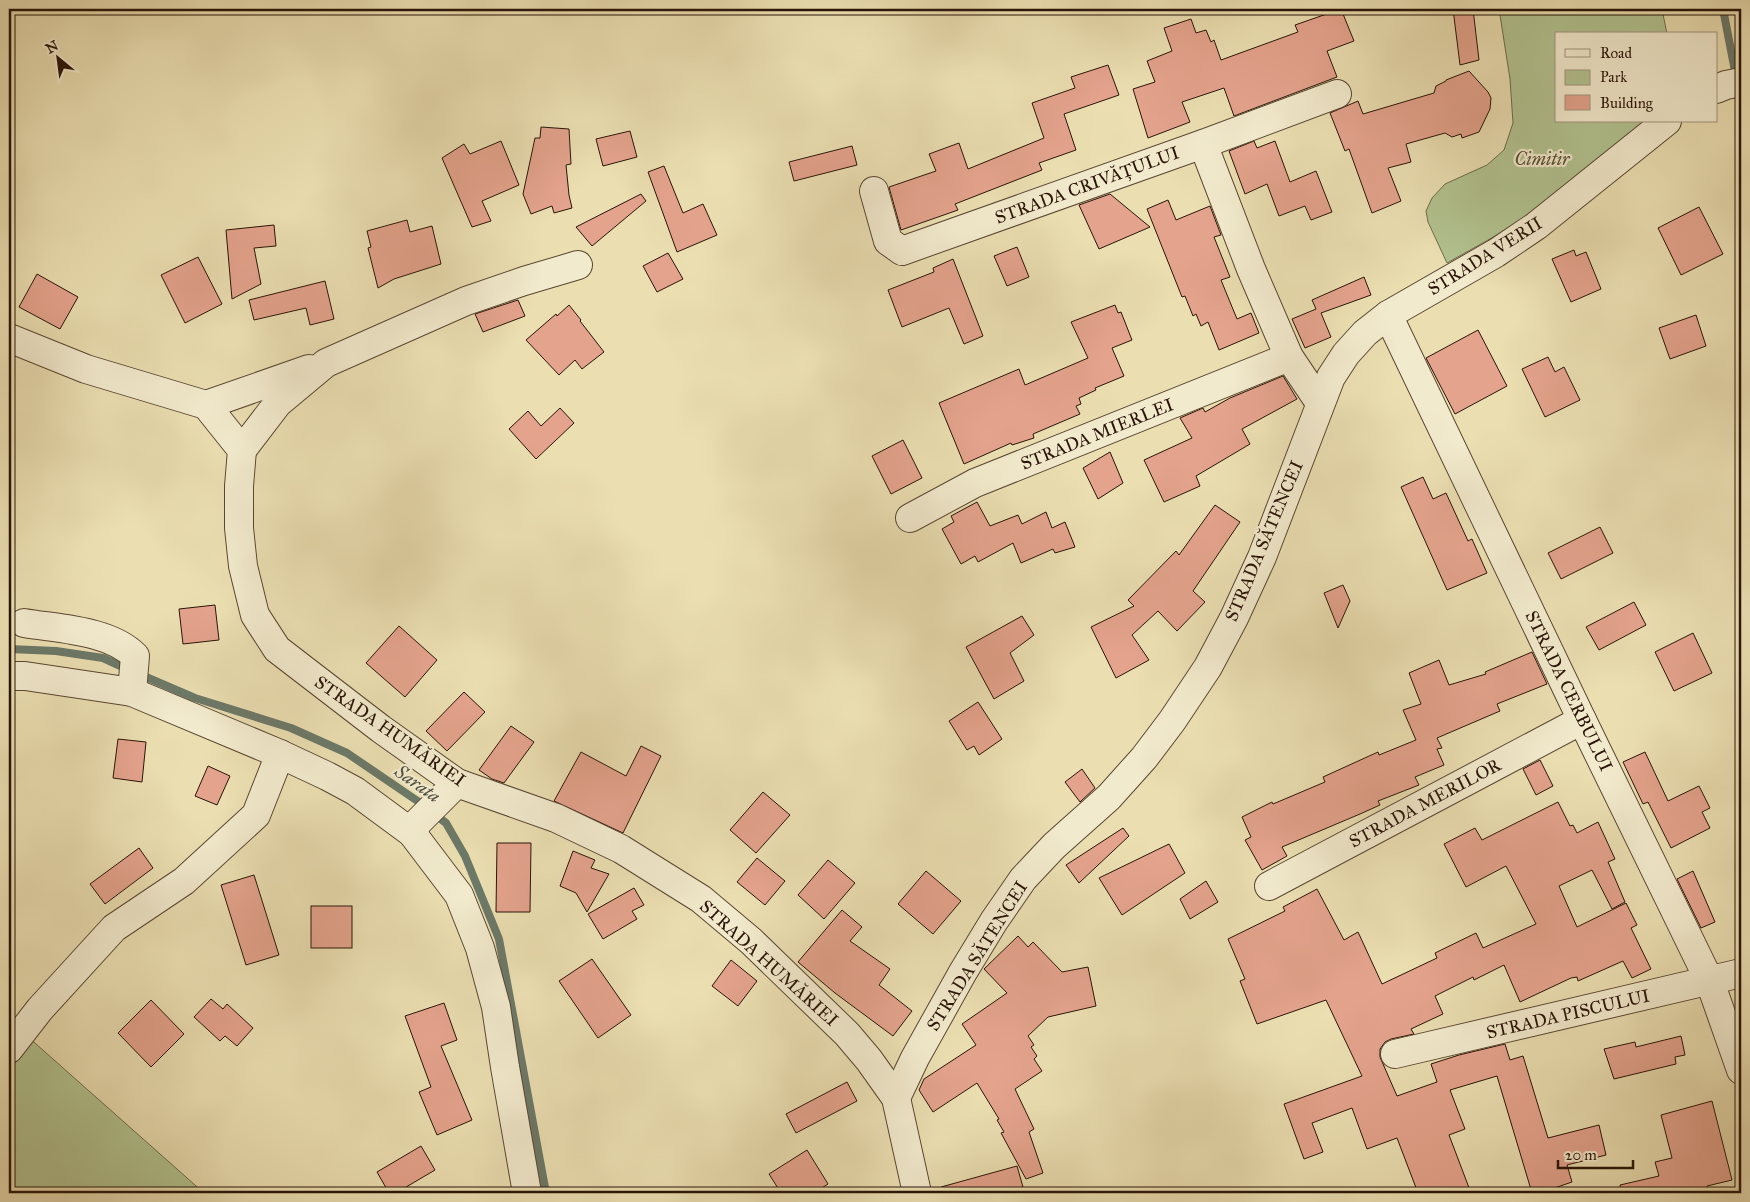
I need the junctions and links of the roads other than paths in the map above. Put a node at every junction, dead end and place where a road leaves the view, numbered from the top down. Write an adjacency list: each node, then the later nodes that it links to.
1 (1337, 94): 3 (street, STRADA CRIVĂȚULUI)
2 (1666, 122): 6 (street, STRADA VERII)
3 (1203, 144): 4 (street, STRADA CRIVĂȚULUI); 8 (street)
4 (874, 191)
5 (578, 265): 9 (street)
6 (1388, 315): 10 (street, STRADA VERII); 17 (street, STRADA CERBULUI)
7 (9, 338): 11 (street)
8 (1289, 357): 10 (street); 13 (street, STRADA MIERLEI)
9 (326, 364): 11 (street); 12 (street)
10 (1320, 403): 27 (street, STRADA SĂTENCEI)
11 (206, 405): 12 (street)
12 (242, 450): 19 (street, STRADA HUMĂRIEI)
13 (910, 518)
14 (24, 623): 16 (street)
15 (9, 676): 16 (street)
16 (133, 678): 18 (street)
17 (1582, 720): 21 (street, STRADA MERILOR); 23 (street, STRADA CERBULUI)
18 (280, 754): 20 (street); 24 (street)
19 (457, 783): 20 (street); 27 (street, STRADA HUMĂRIEI)
20 (415, 827): 28 (street)
21 (1269, 886)
22 (1741, 974): 23 (street, STRADA PISCULUI)
23 (1710, 982): 25 (street, STRADA PISCULUI); 26 (street, STRADA CERBULUI)
24 (9, 1049)
25 (1395, 1054)
26 (1741, 1070)
27 (896, 1098): 29 (street, STRADA HUMĂRIEI)
28 (527, 1193)
29 (917, 1193)

